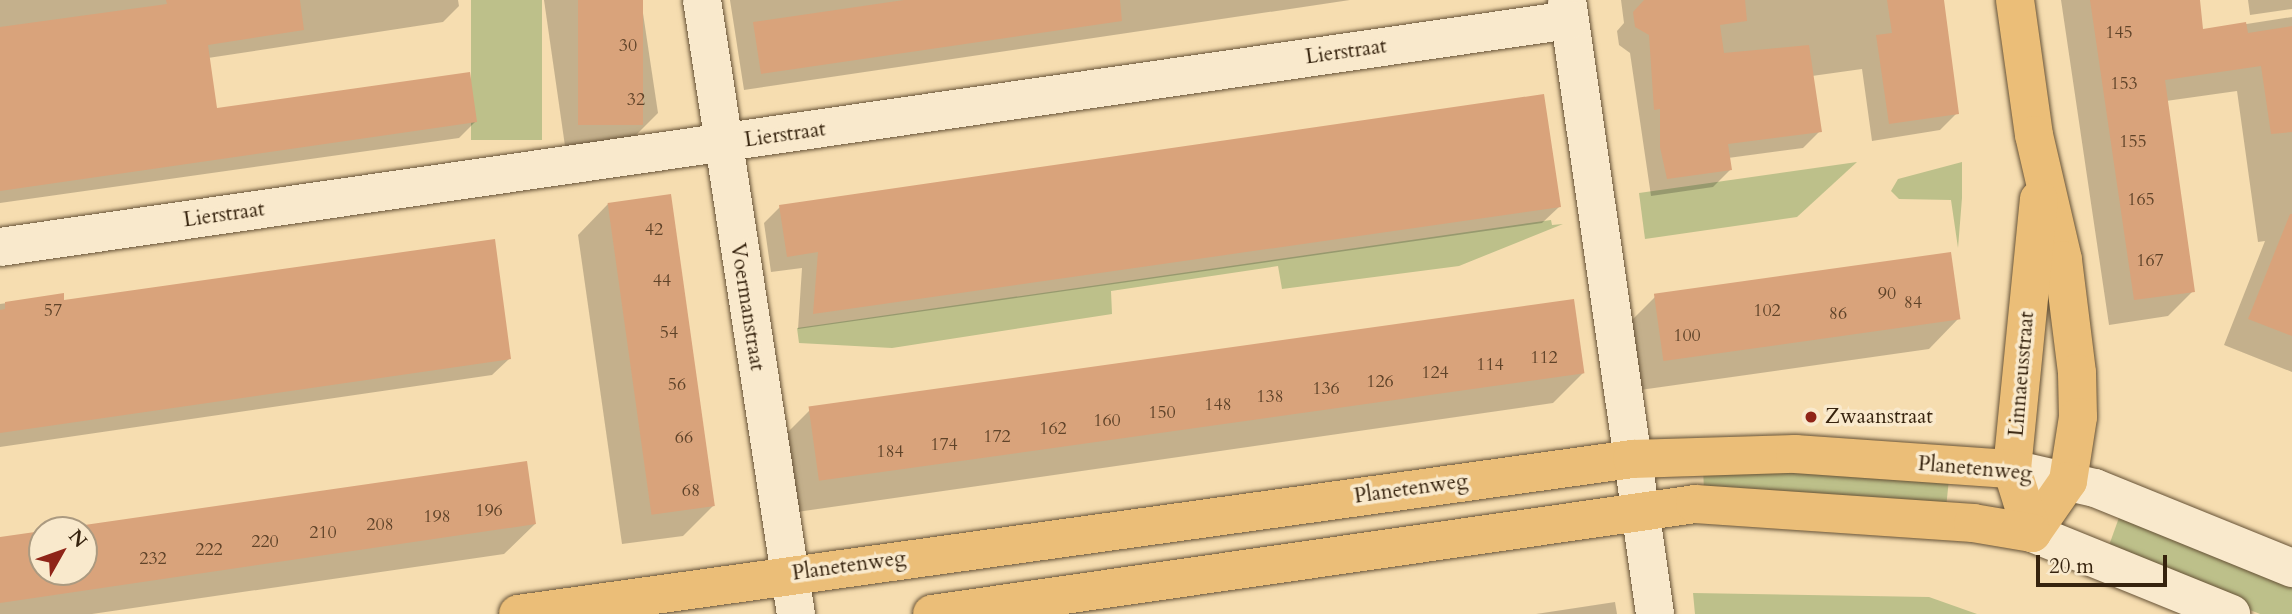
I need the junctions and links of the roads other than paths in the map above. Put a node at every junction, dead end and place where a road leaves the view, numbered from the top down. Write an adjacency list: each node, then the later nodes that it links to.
1 (702, 0): 4 (street, Voermanstraat)
2 (2015, 0): 5 (main road, Linnaeusstraat)
3 (1568, 10): 4 (street, Lierstraat); 7 (street)
4 (722, 144): 6 (street, Lierstraat); 13 (street, Voermanstraat)
5 (2042, 170): 8 (main road, Linnaeusstraat); 9 (main road, Linnaeusstraat)
6 (0, 247)
7 (1632, 459): 8 (main road, Planetenweg); 10 (street); 13 (main road, Planetenweg)
8 (2012, 469): 9 (street, Planetenweg); 11 (main road, Linnaeusstraat)
9 (2068, 481): 11 (main road, Linnaeusstraat); 12 (street, Planetenweg)
10 (1639, 509): 11 (main road); 16 (main road); 17 (street)
11 (2032, 533): 18 (street)
12 (2292, 568)
13 (789, 574): 14 (main road, Planetenweg); 15 (street, Voermanstraat)
14 (518, 614)
15 (796, 614)
16 (932, 614)
17 (1655, 614)
18 (2231, 614)

